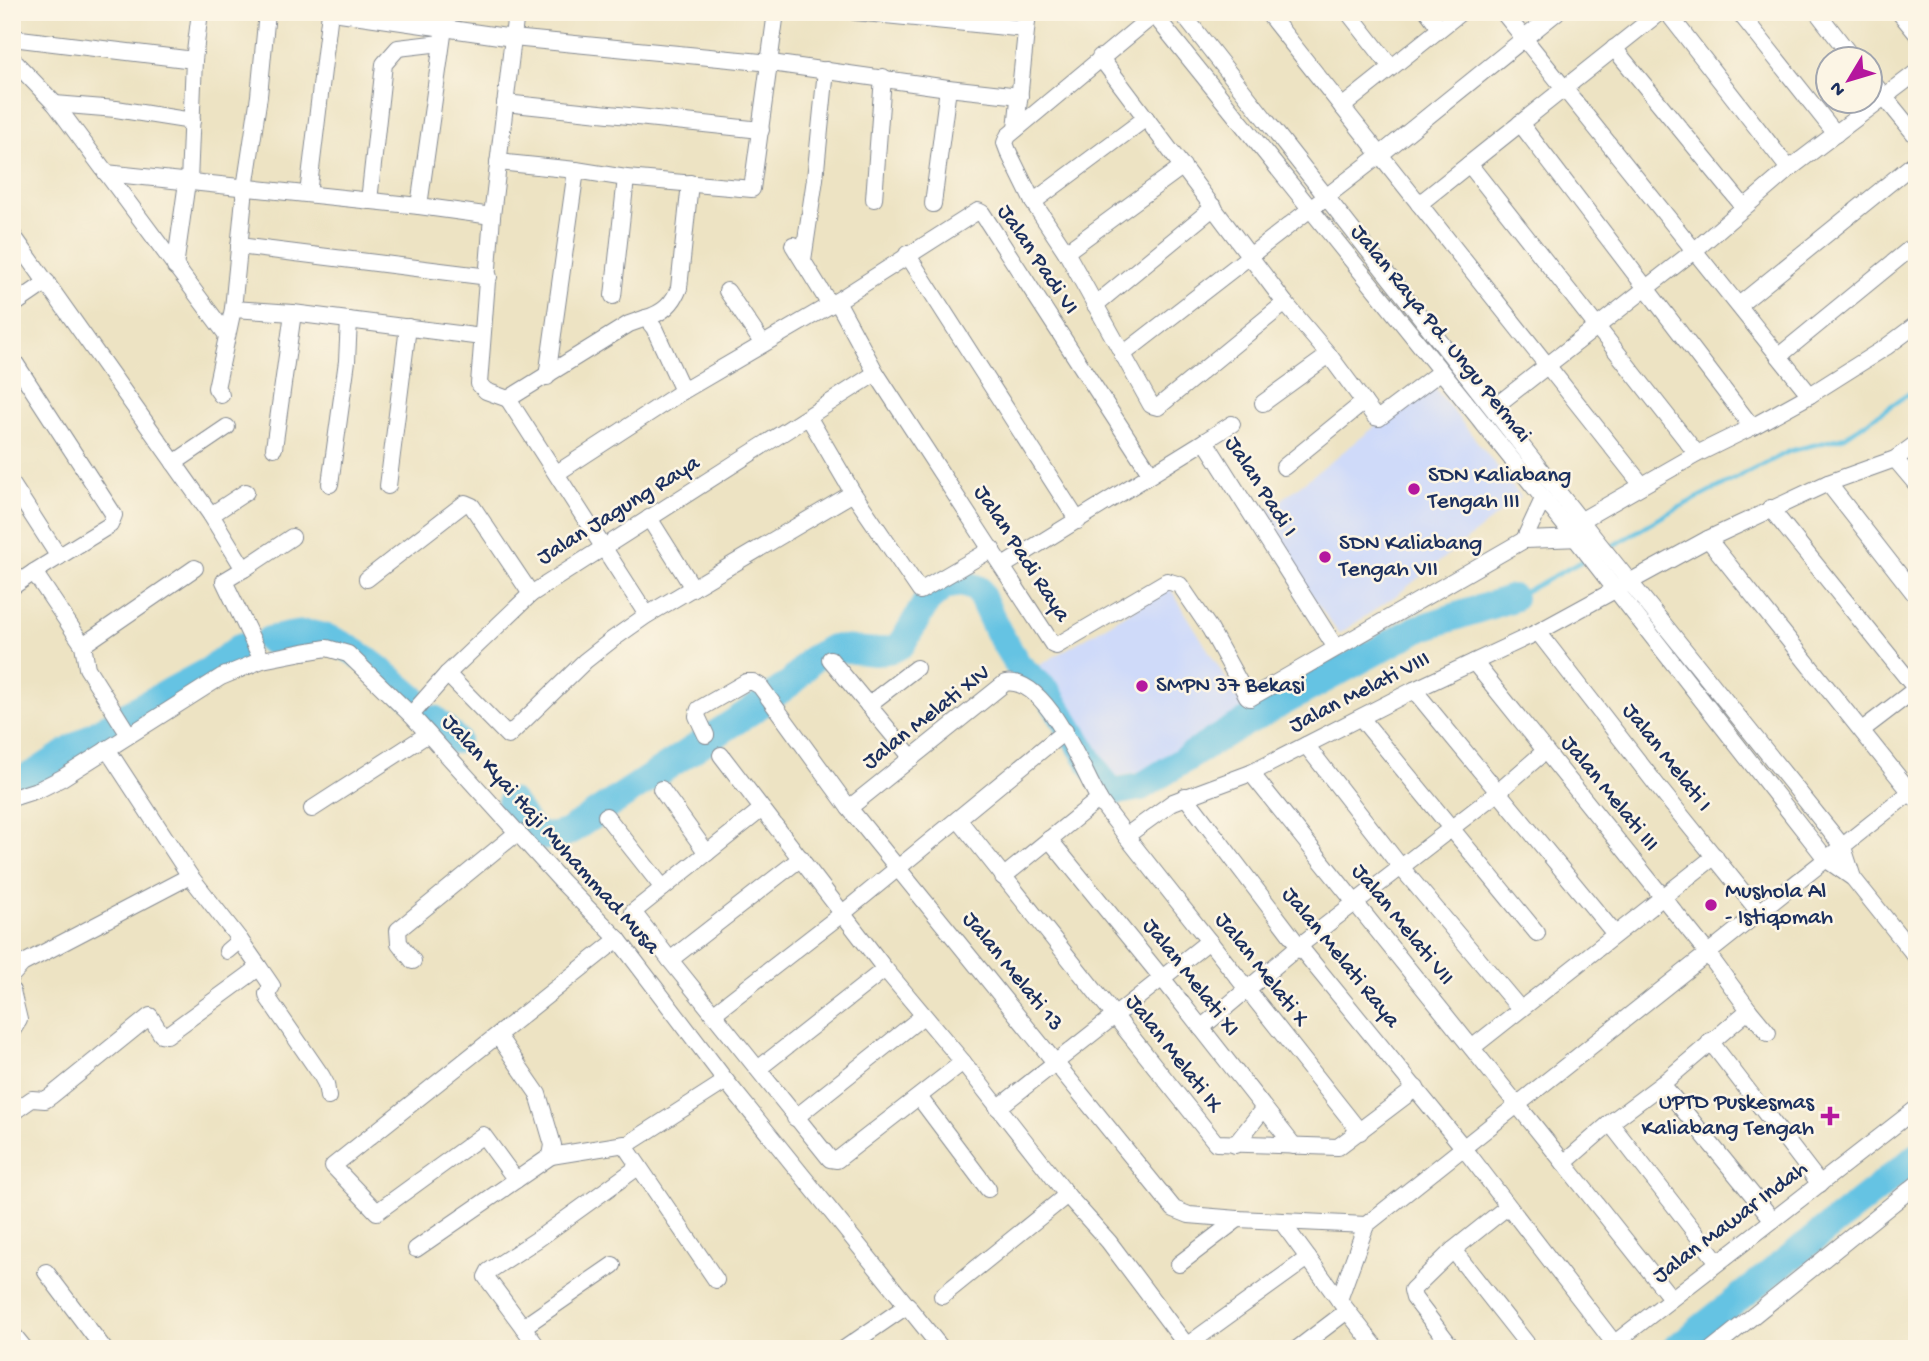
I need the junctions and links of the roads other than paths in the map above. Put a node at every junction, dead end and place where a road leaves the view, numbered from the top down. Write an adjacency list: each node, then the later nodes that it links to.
1 (200, 12): 32 (street)
2 (267, 12): 64 (street)
3 (332, 12): 24 (street); 65 (street)
4 (516, 12): 26 (street)
5 (776, 12): 33 (street)
6 (855, 12): 22 (street)
7 (1028, 12): 22 (street)
8 (1181, 12): 66 (street, Jalan Raya Pd. Ungu Permai)
9 (1266, 12): 44 (street)
10 (1348, 12): 34 (street)
11 (1428, 12): 21 (street)
12 (1461, 12): 21 (street)
13 (1503, 12): 27 (street)
14 (1558, 12): 27 (street)
15 (1660, 12): 29 (street)
16 (1667, 12): 58 (street)
17 (1739, 12): 51 (street)
18 (1817, 12): 28 (street)
19 (1899, 12): 23 (street)
20 (1154, 13): 30 (street); 75 (street, Jalan Raya Pd. Ungu Permai)
21 (1440, 28): 34 (street)
22 (1026, 30): 40 (street)
23 (1917, 34)
24 (442, 35): 26 (street); 68 (street); 72 (street)
25 (12, 38): 32 (street)
26 (513, 38): 33 (street); 42 (street)
27 (1523, 39): 39 (street); 53 (street)
28 (1843, 46)
29 (1614, 48): 39 (street); 74 (street)
30 (1100, 57): 46 (street); 49 (street)
31 (12, 59): 43 (street)
32 (194, 60): 47 (street)
33 (771, 63): 35 (street); 50 (street)
34 (1391, 68): 44 (street)
35 (826, 70): 37 (street); 85 (street)
36 (1917, 72): 41 (street)
37 (883, 78): 38 (street); 67 (street)
38 (948, 88): 40 (street); 70 (street)
39 (1563, 88): 48 (street); 81 (street)
40 (1020, 96): 49 (street)
41 (1884, 98): 52 (street)
42 (505, 103): 50 (street); 55 (street)
43 (55, 104): 47 (street); 60 (street)
44 (1342, 107): 53 (street)
45 (1860, 116): 51 (street)
46 (1146, 117): 57 (street); 69 (street)
47 (192, 121): 62 (street)
48 (1520, 123): 56 (street); 89 (street)
49 (1016, 129): 69 (street)
50 (761, 131): 63 (street)
51 (1836, 134): 58 (street)
52 (1917, 137)
53 (1380, 155): 66 (street); 71 (street)
54 (1917, 161): 95 (street)
55 (498, 162): 59 (street); 76 (street)
56 (1469, 164): 71 (street); 102 (street)
57 (1183, 166): 73 (street); 82 (street)
58 (1789, 169): 74 (street)
59 (576, 170): 61 (street); 114 (street)
60 (106, 173): 62 (street); 86 (street)
61 (626, 178): 63 (street); 91 (street)
62 (188, 182): 64 (street); 86 (street)
63 (690, 183): 99 (street)
64 (245, 188): 65 (street); 80 (street)
65 (308, 194): 68 (street)
66 (1326, 198): 75 (street); 121 (street, Jalan Raya Pd. Ungu Permai)
67 (874, 199)
68 (369, 201): 72 (street)
69 (1033, 202): 82 (street)
70 (933, 204)
71 (1419, 204): 111 (street)
72 (419, 206): 76 (street)
73 (1214, 207): 84 (street); 94 (street)
74 (1744, 207): 81 (street)
75 (1312, 209): 84 (street); 112 (street, Jalan Raya Pd. Ungu Permai)
76 (492, 216): 87 (street)
77 (12, 234): 88 (street)
78 (1917, 243): 109 (street)
79 (793, 245): 85 (street, Jalan Padi Raya)
80 (239, 246): 87 (street); 97 (street)
81 (1695, 250): 89 (street); 95 (street)
82 (1066, 252): 94 (street)
83 (907, 254): 92 (street, Jalan Padi VI); 134 (street, Jalan Padi VI); 147 (street)
84 (1251, 256): 93 (street); 107 (street)
85 (803, 260): 92 (street, Jalan Padi Raya)
86 (175, 267): 104 (street)
87 (489, 276): 105 (street)
88 (47, 282): 96 (street); 131 (street)
89 (1646, 288): 102 (street); 125 (street)
90 (727, 291): 106 (street)
91 (613, 296)
92 (833, 303): 106 (street, Jalan Padi VI); 113 (street, Jalan Padi Raya)
93 (1286, 303): 107 (street); 108 (street)
94 (1095, 305): 107 (street)
95 (1739, 305): 109 (street)
96 (12, 306)
97 (233, 309): 98 (street); 104 (street)
98 (293, 313): 100 (street); 128 (street)
99 (646, 318): 114 (street); 115 (street)
100 (349, 320): 103 (street); 137 (street)
101 (1917, 324): 117 (street)
102 (1596, 325): 111 (street); 129 (street)
103 (408, 327): 105 (street); 140 (street)
104 (226, 334): 116 (street)
105 (482, 337): 118 (street)
106 (763, 344): 115 (street, Jalan Padi VI)
107 (1122, 355)
108 (1329, 355): 119 (street); 120 (street)
109 (1779, 356): 117 (street)
110 (12, 358): 154 (street)
111 (1548, 366): 121 (street); 138 (street)
112 (1440, 372): 119 (street); 143 (street, Jalan Raya Pd. Ungu Permai)
113 (876, 373): 122 (street, Jalan Jagung Raya); 153 (street, Jalan Padi Raya)
114 (547, 377): 118 (street)
115 (683, 391): 133 (street, Jalan Padi VI)
116 (221, 395)
117 (1810, 395): 125 (street)
118 (508, 399): 133 (street)
119 (1364, 402): 132 (street)
120 (1264, 403)
121 (1493, 408): 151 (street, Jalan Raya Pd. Ungu Permai)
122 (810, 418): 142 (street); 146 (street, Jalan Jagung Raya)
123 (1232, 424): 126 (street)
124 (227, 427): 131 (street)
125 (1752, 428): 129 (street)
126 (1205, 441): 134 (street, Jalan Padi I); 168 (street, Jalan Padi I)
127 (1917, 443): 130 (street, Jalan Melati VIII)
128 (274, 447)
129 (1698, 454): 138 (street)
130 (1895, 459): 135 (street, Jalan Melati VIII); 139 (street)
131 (174, 463): 145 (street)
132 (1284, 467)
133 (557, 473): 152 (street)
134 (1151, 474): 147 (street, Jalan Padi I)
135 (1828, 483): 144 (street, Jalan Melati VIII); 164 (street)
136 (12, 484): 154 (street)
137 (330, 484)
138 (1642, 485): 151 (street)
139 (1917, 485)
140 (388, 486)
141 (246, 492): 145 (street)
142 (853, 492): 153 (street); 162 (street)
143 (1543, 499): 150 (street); 151 (street, Jalan Raya Pd. Ungu Permai)
144 (1770, 508): 149 (street, Jalan Melati VIII); 174 (street)
145 (211, 515): 157 (street)
146 (649, 518): 152 (street, Jalan Jagung Raya); 162 (street)
147 (1079, 521): 155 (street, Jalan Padi I)
148 (292, 537): 157 (street)
149 (1708, 539): 160 (street, Jalan Melati VIII); 180 (street)
150 (1524, 540): 151 (street, Jalan Padi Raya); 168 (street, Jalan Padi Raya)
151 (1589, 543): 160 (street, Jalan Raya Pd. Ungu Permai)
152 (603, 547): 163 (street, Jalan Jagung Raya); 165 (street)
153 (992, 549): 155 (street, Jalan Padi Raya)
154 (59, 557): 158 (street)
155 (1003, 565): 168 (street, Jalan Padi Raya)
156 (195, 568): 167 (street)
157 (244, 569): 170 (street)
158 (34, 572): 161 (street); 167 (street)
159 (367, 579): 163 (street)
160 (1622, 586): 166 (street, Jalan Melati VIII); 179 (street, Jalan Raya Pd. Ungu Permai); 182 (street, Jalan Raya Pd. Ungu Permai)
161 (12, 587)
162 (693, 588): 165 (street)
163 (531, 594): 173 (street, Jalan Jagung Raya)
164 (1917, 597)
165 (647, 615): 173 (street)
166 (1538, 632): 171 (street, Jalan Melati VIII); 209 (street, Jalan Melati I)
167 (83, 645): 184 (street)
168 (1336, 648)
169 (830, 659): 176 (street)
170 (262, 660): 177 (street, Jalan Kyai Haji Muhammad Musa); 184 (street, Jalan Kyai Haji Muhammad Musa)
171 (1474, 662): 175 (street, Jalan Melati VIII); 188 (street, Jalan Melati III)
172 (916, 668): 176 (street)
173 (447, 674): 177 (street, Jalan Jagung Raya)
174 (1916, 689): 180 (street)
175 (1414, 690): 178 (street, Jalan Melati VIII); 194 (street)
176 (868, 705): 190 (street)
177 (411, 715): 183 (street, Jalan Kyai Haji Muhammad Musa)
178 (1361, 718): 186 (street, Jalan Melati VIII); 203 (street)
179 (1741, 723): 182 (street); 207 (street, Jalan Raya Pd. Ungu Permai)
180 (1862, 730): 193 (street)
181 (1065, 731): 190 (street, Jalan Melati XIV); 197 (street, Jalan Melati XIV); 202 (street)
182 (1727, 733): 211 (street, Jalan Raya Pd. Ungu Permai)
183 (428, 734): 199 (street); 204 (street, Jalan Kyai Haji Muhammad Musa)
184 (129, 735): 187 (street, Jalan Kyai Haji Muhammad Musa)
185 (706, 735): 198 (street, Jalan Melati 13)
186 (1306, 745): 191 (street, Jalan Melati VIII); 212 (street)
187 (107, 750): 196 (street, Jalan Kyai Haji Muhammad Musa); 214 (street)
188 (1545, 751): 194 (street); 218 (street, Jalan Melati III)
189 (721, 755): 200 (street)
190 (912, 758): 198 (street, Jalan Melati XIV)
191 (1251, 773): 195 (street, Jalan Melati VIII); 219 (street, Jalan Melati VII)
192 (661, 789): 208 (street)
193 (1915, 792): 207 (street)
194 (1497, 793): 203 (street); 223 (street)
195 (1185, 796): 205 (street, Jalan Melati VIII); 227 (street, Jalan Melati Raya)
196 (12, 798)
197 (1099, 799): 205 (street, Jalan Melati XIV); 206 (street)
198 (849, 808): 213 (street, Jalan Melati 13)
199 (312, 809)
200 (762, 809): 208 (street); 210 (street)
201 (606, 817): 217 (street)
202 (958, 819): 213 (street); 215 (street, Jalan Melati IX)
203 (1451, 828): 212 (street); 222 (street)
204 (518, 832): 224 (street, Jalan Kyai Haji Muhammad Musa); 231 (street)
205 (1126, 836): 226 (street, Jalan Melati X)
206 (1049, 839): 215 (street); 236 (street, Jalan Melati XI)
207 (1843, 847): 211 (street); 216 (street, Jalan Raya Pd. Ungu Permai)
208 (707, 853): 217 (street)
209 (1715, 856): 218 (street); 220 (street, Jalan Melati I)
210 (801, 858): 221 (street); 232 (street)
211 (1827, 860): 216 (street, Jalan Raya Pd. Ungu Permai); 220 (street)
212 (1400, 866): 219 (street); 239 (street)
213 (898, 867): 221 (street); 251 (street, Jalan Melati 13)
214 (190, 876): 225 (street); 235 (street)
215 (1003, 877): 242 (street, Jalan Melati IX)
216 (1853, 878): 230 (street, Jalan Raya Pd. Ungu Permai)
217 (663, 888): 232 (street)
218 (1663, 898): 223 (street); 229 (street, Jalan Melati III)
219 (1354, 902): 227 (street); 249 (street, Jalan Melati VII)
220 (1759, 912): 229 (street)
221 (843, 913): 234 (street); 241 (street)
222 (1537, 933)
223 (1615, 933): 239 (street)
224 (618, 939): 247 (street); 253 (street, Jalan Kyai Haji Muhammad Musa)
225 (240, 940): 228 (street); 233 (street)
226 (1209, 941): 236 (street); 237 (street, Jalan Melati X)
227 (1299, 946): 237 (street); 255 (street, Jalan Melati Raya)
228 (227, 951)
229 (1707, 954): 240 (street, Jalan Melati III); 258 (street)
230 (1917, 958)
231 (413, 961)
232 (670, 961): 241 (street)
233 (259, 967): 256 (street); 262 (street)
234 (886, 969): 243 (street); 252 (street)
235 (12, 975)
236 (1162, 978): 242 (street); 244 (street, Jalan Melati XI)
237 (1246, 989): 244 (street); 265 (street, Jalan Melati X)
238 (12, 990): 245 (street)
239 (1520, 1009): 249 (street)
240 (1749, 1010): 246 (street, Jalan Melati III); 248 (street)
241 (713, 1014): 252 (street)
242 (1114, 1015): 251 (street); 267 (street, Jalan Melati IX)
243 (923, 1016): 250 (street); 263 (street)
244 (1201, 1028): 260 (street, Jalan Melati XI)
245 (12, 1031)
246 (1768, 1032)
247 (498, 1036): 270 (street); 273 (street)
248 (1710, 1041): 254 (street); 274 (street)
249 (1473, 1047): 258 (street, Jalan Melati VII)
250 (963, 1062): 257 (street); 259 (street)
251 (1056, 1062): 259 (street); 279 (street, Jalan Melati 13)
252 (758, 1069): 263 (street)
253 (726, 1081): 266 (street); 293 (street, Jalan Kyai Haji Muhammad Musa)
254 (1662, 1084): 264 (street); 280 (street)
255 (1416, 1088): 265 (street, Jalan Melati IX); 269 (street, Jalan Melati Raya)
256 (328, 1097)
257 (919, 1097): 263 (street); 276 (street)
258 (1518, 1105): 269 (street); 271 (street, Jalan Melati VII)
259 (998, 1108): 277 (street)
260 (1264, 1108): 267 (street); 268 (street, Jalan Melati XI)
261 (1917, 1108): 274 (street, Jalan Mawar Indah)
262 (12, 1113)
263 (795, 1118)
264 (1610, 1123): 271 (street); 286 (street)
265 (1360, 1132): 268 (street, Jalan Melati IX)
266 (625, 1144): 270 (street); 272 (street)
267 (1235, 1145): 268 (street, Jalan Melati IX)
268 (1294, 1146)
269 (1463, 1147): 278 (street, Jalan Melati Raya); 282 (street)
270 (551, 1156): 273 (street)
271 (1564, 1163): 292 (street, Jalan Melati VII)
272 (638, 1167): 290 (street); 295 (street)
273 (516, 1180): 283 (street)
274 (1820, 1184): 280 (street, Jalan Mawar Indah)
275 (1917, 1184): 308 (street)
276 (988, 1189)
277 (1067, 1195): 291 (street); 298 (street)
278 (1507, 1207): 284 (street); 297 (street, Jalan Melati Raya)
279 (1238, 1219): 281 (street, Jalan Melati 13); 287 (street)
280 (1773, 1220): 286 (street, Jalan Mawar Indah)
281 (1281, 1221): 282 (street, Jalan Melati 13); 285 (street)
282 (1366, 1225): 294 (street)
283 (416, 1249)
284 (1453, 1250): 306 (street); 307 (street)
285 (1308, 1258): 294 (street); 298 (street)
286 (1718, 1262): 292 (street, Jalan Mawar Indah)
287 (1179, 1264)
288 (613, 1265): 295 (street)
289 (46, 1272): 301 (street)
290 (716, 1280)
291 (942, 1296)
292 (1671, 1298): 297 (street, Jalan Mawar Indah)
293 (908, 1305): 303 (street); 304 (street, Jalan Kyai Haji Muhammad Musa)
294 (1343, 1305): 299 (street); 305 (street)
295 (523, 1327): 302 (street)
296 (12, 1333): 300 (street)
297 (1610, 1346)
298 (1185, 1347)
299 (1298, 1348)
300 (25, 1349)
301 (104, 1349)
302 (539, 1349)
303 (844, 1349)
304 (942, 1349)
305 (1377, 1349)
306 (1453, 1349)
307 (1531, 1349)
308 (1712, 1349)

